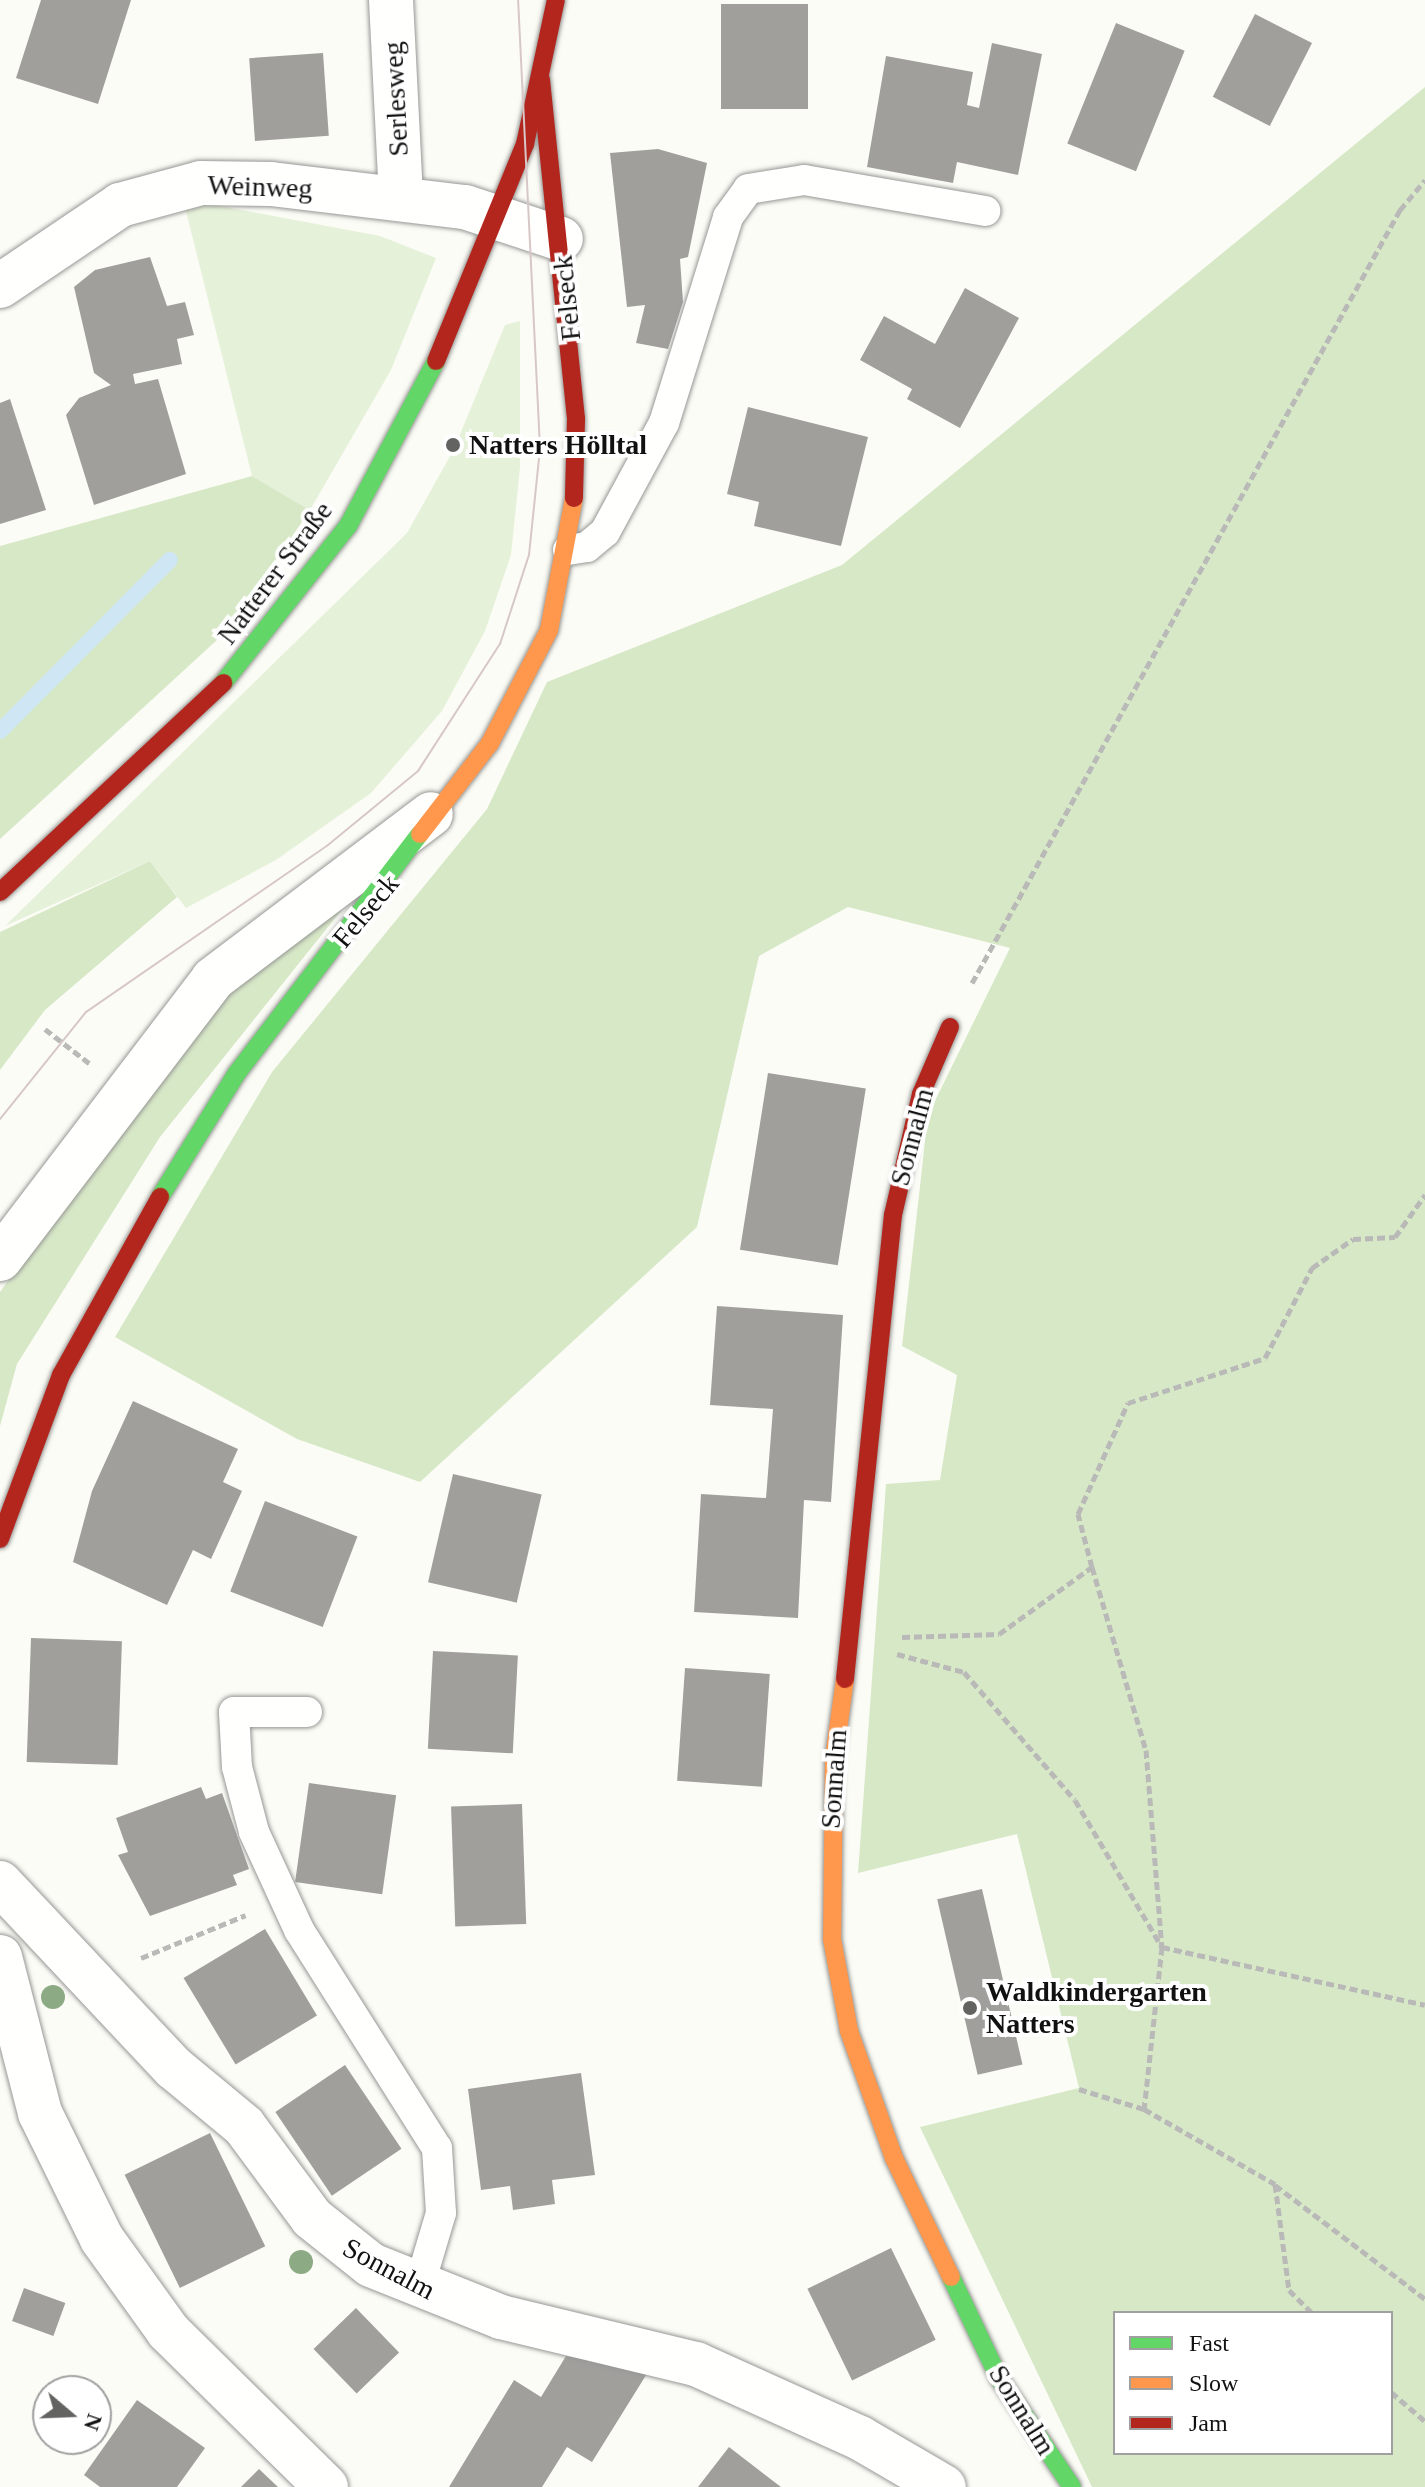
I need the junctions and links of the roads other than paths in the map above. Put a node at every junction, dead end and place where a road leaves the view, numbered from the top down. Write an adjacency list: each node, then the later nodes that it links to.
1 (391, 0): 4 (street, Serlesweg)
2 (556, 0): 3 (street)
3 (541, 80): 6 (street, Natterer Straße); 7 (street, Felseck)
4 (401, 198): 6 (street, Weinweg); 8 (street, Weinweg)
5 (985, 211): 9 (lane)
6 (498, 218): 7 (street, Felseck); 11 (street, Natterer Straße)
7 (561, 239): 9 (street, Felseck)
8 (0, 286)
9 (568, 550): 10 (street, Felseck)
10 (447, 804): 13 (street); 14 (street, Felseck)
11 (0, 892)
12 (950, 1027): 21 (street, Sonnalm)
13 (0, 1259)
14 (0, 1539)
15 (307, 1712): 18 (lane)
16 (0, 1883): 18 (street, Sonnalm)
17 (0, 1957): 19 (street)
18 (419, 2287): 20 (street, Sonnalm)
19 (326, 2487)
20 (944, 2487)
21 (1072, 2487)

